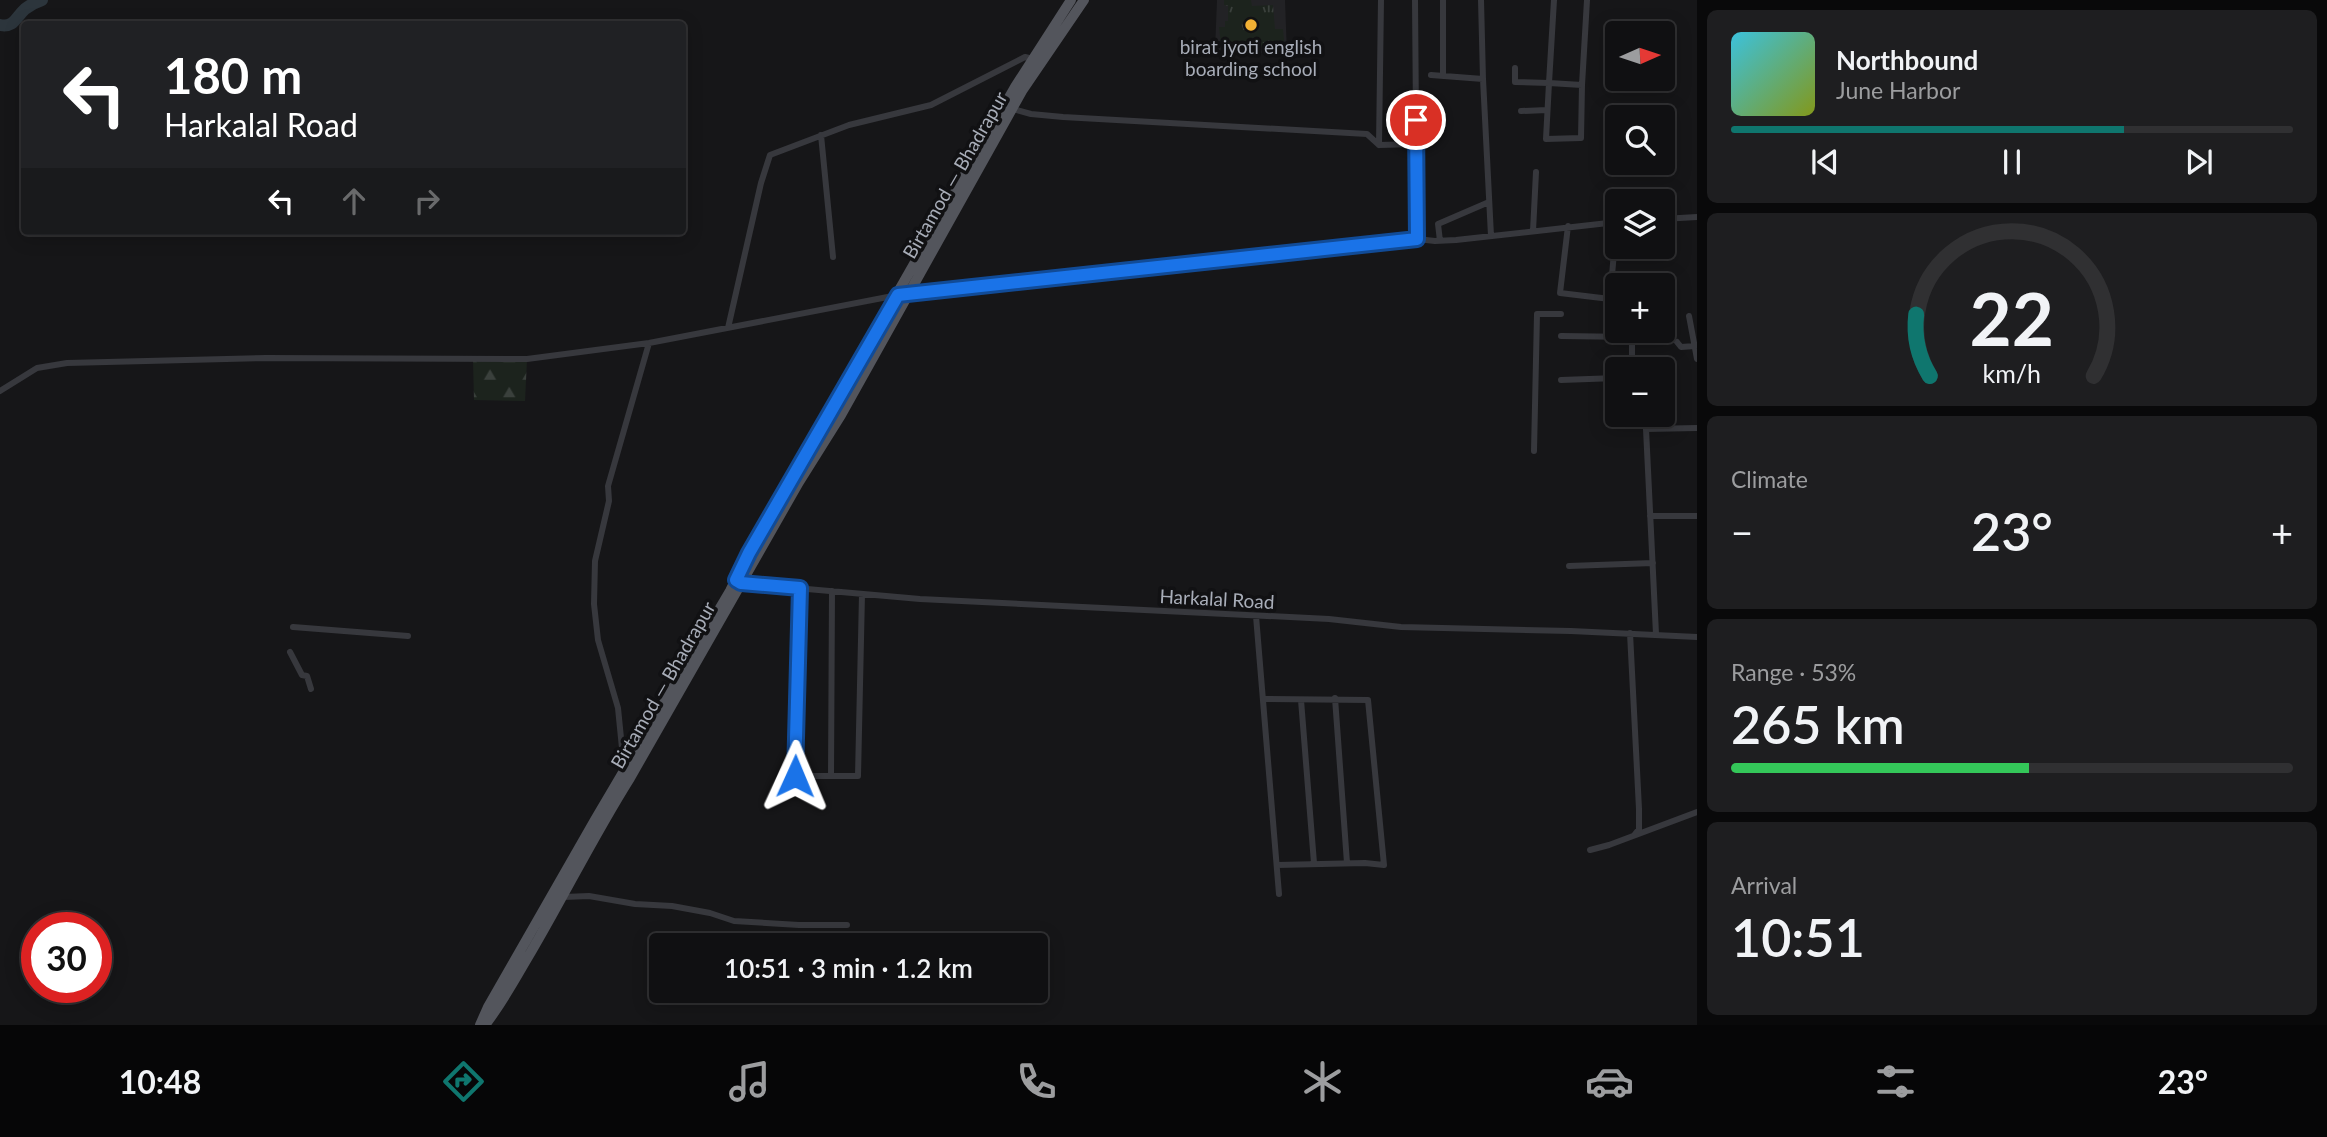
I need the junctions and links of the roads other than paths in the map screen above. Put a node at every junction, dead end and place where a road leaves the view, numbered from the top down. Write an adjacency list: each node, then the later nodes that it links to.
1 (1072, 0): 9 (main road, Birtamod — Bhadrapur)
2 (1084, 0): 9 (main road, Birtamod — Bhadrapur)
3 (1381, 0): 22 (street)
4 (1415, 0): 21 (street)
5 (1443, 0): 13 (street)
6 (1481, 0): 14 (street)
7 (1553, 0): 15 (street)
8 (1587, 0): 16 (street)
9 (1047, 46): 10 (main road, Birtamod — Bhadrapur); 17 (main road, Birtamod — Bhadrapur)
10 (1033, 59): 20 (street); 34 (main road, Birtamod — Bhadrapur)
11 (1515, 68): 15 (street)
12 (1431, 75): 13 (street)
13 (1443, 76): 14 (street)
14 (1483, 79): 24 (street)
15 (1549, 83): 16 (street); 18 (street)
16 (1582, 85): 18 (street)
17 (1013, 109): 22 (street); 34 (main road, Birtamod — Bhadrapur)
18 (1547, 110): 19 (street)
19 (1521, 111)
20 (821, 135): 33 (street); 38 (street)
21 (1416, 144): 22 (street); 31 (street)
22 (1379, 145)
23 (1536, 172): 29 (street)
24 (1489, 202): 30 (street); 32 (street)
25 (1697, 217): 26 (street)
26 (1675, 218)
27 (1605, 223): 28 (street)
28 (1568, 226): 29 (street); 35 (street)
29 (1533, 231): 30 (street)
30 (1491, 236): 32 (street)
31 (1417, 239): 32 (street); 34 (street)
32 (1440, 241)
33 (833, 257)
34 (903, 294): 38 (street); 54 (main road, Birtamod — Bhadrapur)
35 (1605, 299)
36 (1561, 314): 49 (street)
37 (1689, 316): 42 (street)
38 (728, 328): 41 (street)
39 (1561, 336): 43 (street)
40 (1677, 342): 42 (street)
41 (649, 344): 47 (street); 69 (street)
42 (1695, 346): 44 (street)
43 (1632, 357)
44 (1697, 359)
45 (1605, 378): 46 (street)
46 (1560, 380)
47 (0, 391)
48 (1697, 428): 50 (street)
49 (1534, 451)
50 (1650, 516): 51 (street); 52 (street)
51 (1697, 516)
52 (1653, 563): 53 (street); 61 (street)
53 (1569, 566)
54 (738, 582): 55 (street, Harkalal Road); 69 (main road, Birtamod — Bhadrapur)
55 (800, 588): 56 (street, Harkalal Road); 70 (street)
56 (832, 591): 57 (street, Harkalal Road); 70 (street)
57 (862, 594): 58 (street, Harkalal Road); 70 (street)
58 (1256, 616): 60 (street, Harkalal Road); 67 (street)
59 (293, 626): 62 (street)
60 (1630, 633): 61 (street, Harkalal Road); 72 (street)
61 (1656, 634): 63 (street, Harkalal Road)
62 (408, 636)
63 (1697, 637)
64 (290, 652): 65 (street)
65 (311, 689)
66 (1335, 698): 68 (street); 75 (street); 75 (street)
67 (1263, 699): 68 (street); 76 (street)
68 (1301, 700): 74 (street)
69 (627, 775): 78 (main road, Birtamod — Bhadrapur); 80 (main road, Birtamod — Bhadrapur)
70 (831, 776)
71 (1697, 812): 72 (street)
72 (1635, 834): 73 (street)
73 (1590, 850)
74 (1314, 863): 75 (street); 76 (street)
75 (1347, 863)
76 (1277, 865): 77 (street)
77 (1279, 894)
78 (564, 898): 79 (street); 80 (main road, Birtamod — Bhadrapur)
79 (847, 925)
80 (483, 1025)

